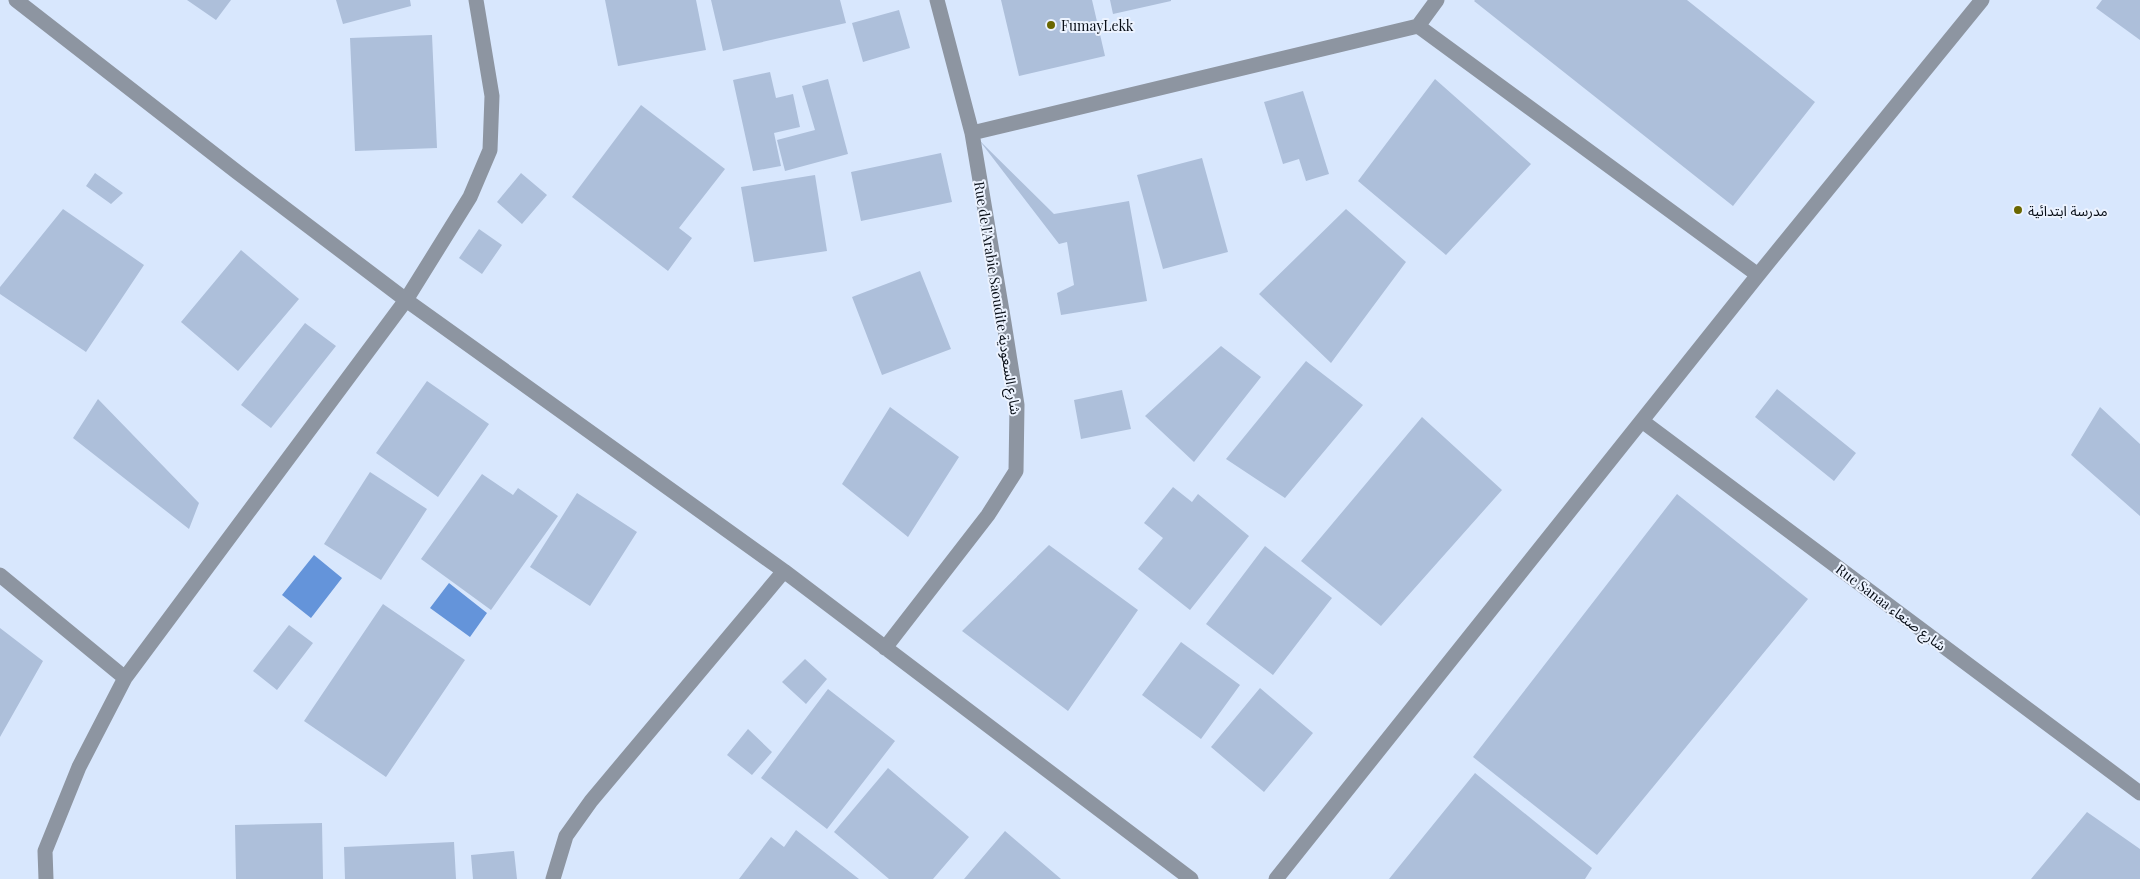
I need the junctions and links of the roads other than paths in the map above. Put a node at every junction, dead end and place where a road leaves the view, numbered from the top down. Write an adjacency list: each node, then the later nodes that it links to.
1 (16, 0): 9 (street)
2 (476, 0): 9 (street)
3 (937, 0): 7 (street, Rue de l'Arabie Saoudite شارع السعودية)
4 (1437, 0): 6 (street)
5 (1982, 0): 8 (street)
6 (1418, 26): 7 (street); 8 (street)
7 (972, 133): 13 (street, Rue de l'Arabie Saoudite شارع السعودية)
8 (1758, 275): 10 (street)
9 (406, 300): 11 (street); 14 (street)
10 (1642, 421): 15 (street, Rue Sanaa شارع صنعاء); 19 (street)
11 (784, 572): 13 (street); 17 (street)
12 (0, 575): 14 (street)
13 (885, 648): 18 (street)
14 (125, 678): 16 (street)
15 (2140, 793)
16 (46, 879)
17 (553, 879)
18 (1191, 879)
19 (1276, 879)

